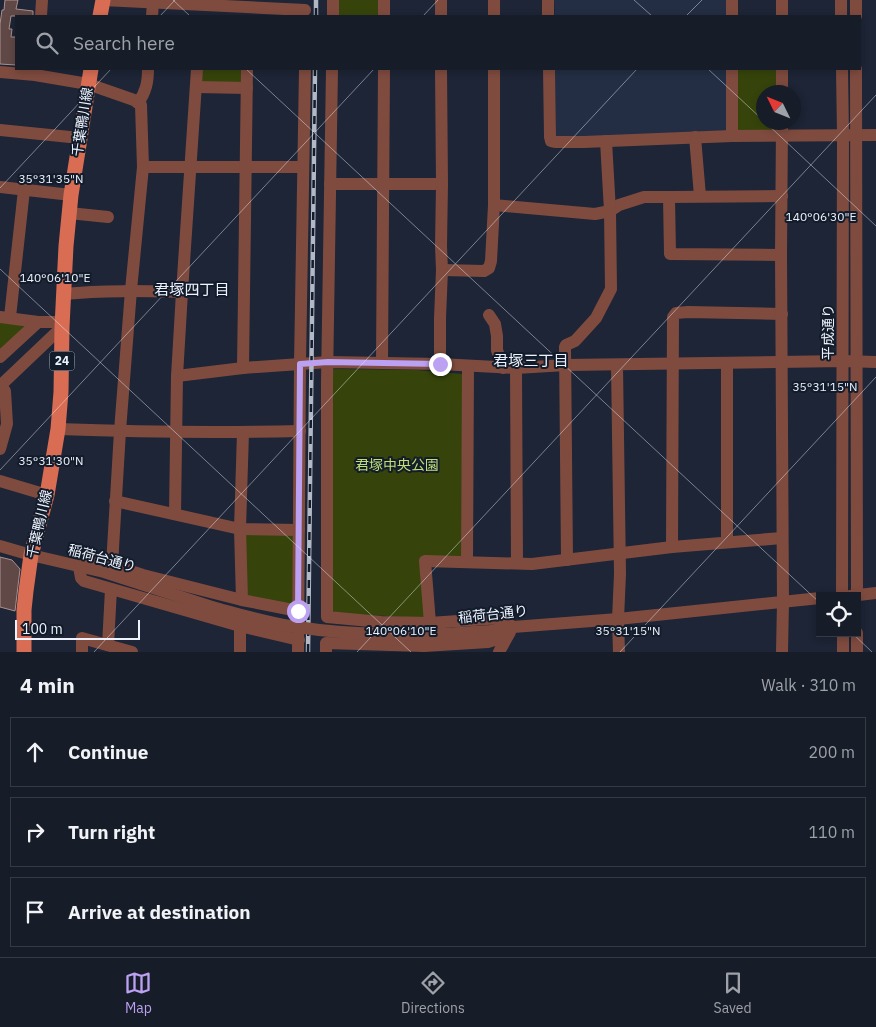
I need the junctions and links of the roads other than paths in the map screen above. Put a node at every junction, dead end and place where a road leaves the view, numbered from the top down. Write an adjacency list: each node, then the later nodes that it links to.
1 (42, 0): 16 (street)
2 (103, 0): 12 (street); 17 (main road)
3 (333, 0): 19 (street)
4 (384, 0): 20 (street)
5 (441, 0): 21 (street)
6 (494, 0): 22 (street)
7 (548, 0): 23 (street)
8 (732, 0): 24 (street)
9 (782, 0): 25 (street)
10 (841, 0): 26 (street)
11 (856, 0): 27 (street)
12 (153, 2): 15 (street); 18 (street)
13 (248, 8): 14 (street); 15 (street)
14 (305, 9)
15 (200, 11)
16 (41, 15)
17 (100, 15)
18 (152, 15)
19 (333, 15)
20 (384, 15)
21 (441, 15)
22 (494, 15)
23 (548, 15)
24 (732, 15)
25 (782, 15)
26 (840, 15)
27 (856, 15)
28 (91, 70): 44 (main road, 千葉鴨川線 / 24)
29 (148, 70): 48 (street)
30 (197, 70): 46 (street)
31 (248, 70): 47 (street)
32 (305, 70): 61 (street)
33 (332, 70): 63 (street)
34 (384, 70): 64 (street)
35 (441, 70): 65 (street)
36 (494, 70): 72 (street)
37 (549, 70): 58 (street)
38 (732, 70): 55 (street)
39 (782, 70): 45 (street)
40 (842, 70): 53 (street, 平成通り)
41 (856, 70): 53 (street, 平成通り)
42 (0, 72): 43 (street)
43 (35, 72): 44 (street)
44 (88, 84): 48 (street); 57 (main road, 千葉鴨川線 / 24)
45 (782, 85)
46 (196, 87): 47 (street); 60 (street)
47 (247, 88): 62 (street)
48 (138, 103): 59 (street)
49 (0, 130): 57 (street)
50 (775, 130): 55 (street)
51 (782, 130): 70 (street)
52 (793, 130): 53 (street)
53 (850, 135): 54 (street); 89 (street, 平成通り)
54 (876, 135)
55 (732, 136): 56 (street)
56 (695, 137): 58 (street); 69 (street)
57 (80, 138): 68 (main road, 千葉鴨川線 / 24)
58 (606, 141): 73 (street)
59 (143, 167): 60 (street); 78 (street)
60 (190, 167): 62 (street); 79 (street)
61 (303, 167): 62 (street); 93 (street)
62 (246, 168): 99 (street)
63 (330, 184): 64 (street); 87 (street)
64 (383, 184): 65 (street); 91 (street)
65 (442, 184): 77 (street)
66 (0, 187): 67 (street)
67 (24, 190): 68 (street); 83 (street)
68 (71, 195): 74 (main road, 千葉鴨川線 / 24)
69 (700, 196): 70 (street); 71 (street)
70 (782, 196): 76 (street)
71 (669, 197): 73 (street); 76 (street)
72 (494, 205): 73 (street); 77 (street)
73 (610, 211): 96 (street)
74 (69, 213): 75 (street); 80 (main road, 千葉鴨川線 / 24)
75 (108, 217)
76 (781, 255): 82 (street)
77 (442, 270): 94 (street)
78 (131, 290): 79 (street); 80 (street); 104 (street)
79 (182, 292): 101 (street)
80 (64, 294): 85 (main road, 千葉鴨川線 / 24)
81 (489, 314): 100 (street)
82 (782, 314): 88 (street); 95 (street)
83 (5, 317): 84 (street)
84 (38, 322): 85 (street); 86 (street)
85 (62, 325): 102 (street); 103 (main road, 千葉鴨川線 / 24)
86 (0, 357)
87 (328, 362): 91 (street); 93 (street); 136 (street)
88 (782, 362): 89 (street); 92 (street); 115 (street)
89 (850, 362): 90 (street); 127 (street, 平成通り); 128 (street, 平成通り)
90 (876, 362)
91 (382, 363): 94 (street)
92 (727, 363): 95 (street); 116 (street)
93 (300, 364): 99 (street); 106 (street)
94 (440, 364): 98 (street)
95 (674, 364): 97 (street); 118 (street)
96 (566, 365): 97 (street); 100 (street); 121 (street)
97 (617, 365): 119 (street)
98 (468, 366): 100 (street); 122 (street)
99 (242, 368): 101 (street)
100 (509, 368): 123 (street)
101 (177, 376): 105 (street)
102 (0, 386): 108 (street)
103 (58, 429): 104 (street); 110 (main road, 千葉鴨川線 / 24)
104 (120, 431): 105 (street); 111 (street)
105 (177, 431): 107 (street); 112 (street)
106 (300, 431): 107 (street); 114 (street)
107 (243, 432): 113 (street)
108 (0, 449)
109 (0, 481): 110 (street)
110 (47, 495): 120 (main road, 千葉鴨川線 / 24)
111 (116, 501): 112 (street); 124 (street)
112 (175, 514): 113 (street)
113 (240, 529): 114 (street); 132 (street)
114 (299, 530): 134 (street)
115 (782, 538): 116 (street); 133 (street)
116 (727, 542): 118 (street)
117 (0, 546): 120 (street, 稲荷台通り)
118 (672, 546): 119 (street)
119 (620, 552): 121 (street); 135 (street)
120 (31, 555): 125 (street, 稲荷台通り); 143 (main road, 千葉鴨川線 / 24)
121 (567, 560): 123 (street)
122 (467, 562): 123 (street); 136 (street)
123 (517, 563)
124 (112, 565): 125 (street); 132 (street)
125 (79, 567): 126 (street); 138 (street, 稲荷台通り, bridge)
126 (110, 589): 137 (street); 141 (street)
127 (842, 592)
128 (854, 592)
129 (876, 593): 130 (street)
130 (861, 594)
131 (816, 598): 133 (street, 稲荷台通り)
132 (242, 600): 134 (street)
133 (783, 602): 135 (street, 稲荷台通り); 150 (street)
134 (298, 611): 142 (street)
135 (618, 619): 138 (street, 稲荷台通り); 149 (street)
136 (430, 623): 138 (street)
137 (240, 626): 142 (street); 146 (street)
138 (513, 626): 147 (street); 148 (street)
139 (843, 637): 151 (street)
140 (857, 637): 152 (street)
141 (108, 645): 144 (street); 145 (street)
142 (299, 646)
143 (24, 652)
144 (82, 652)
145 (132, 652)
146 (240, 652)
147 (326, 652)
148 (499, 652)
149 (619, 652)
150 (782, 652)
151 (844, 652)
152 (857, 652)

